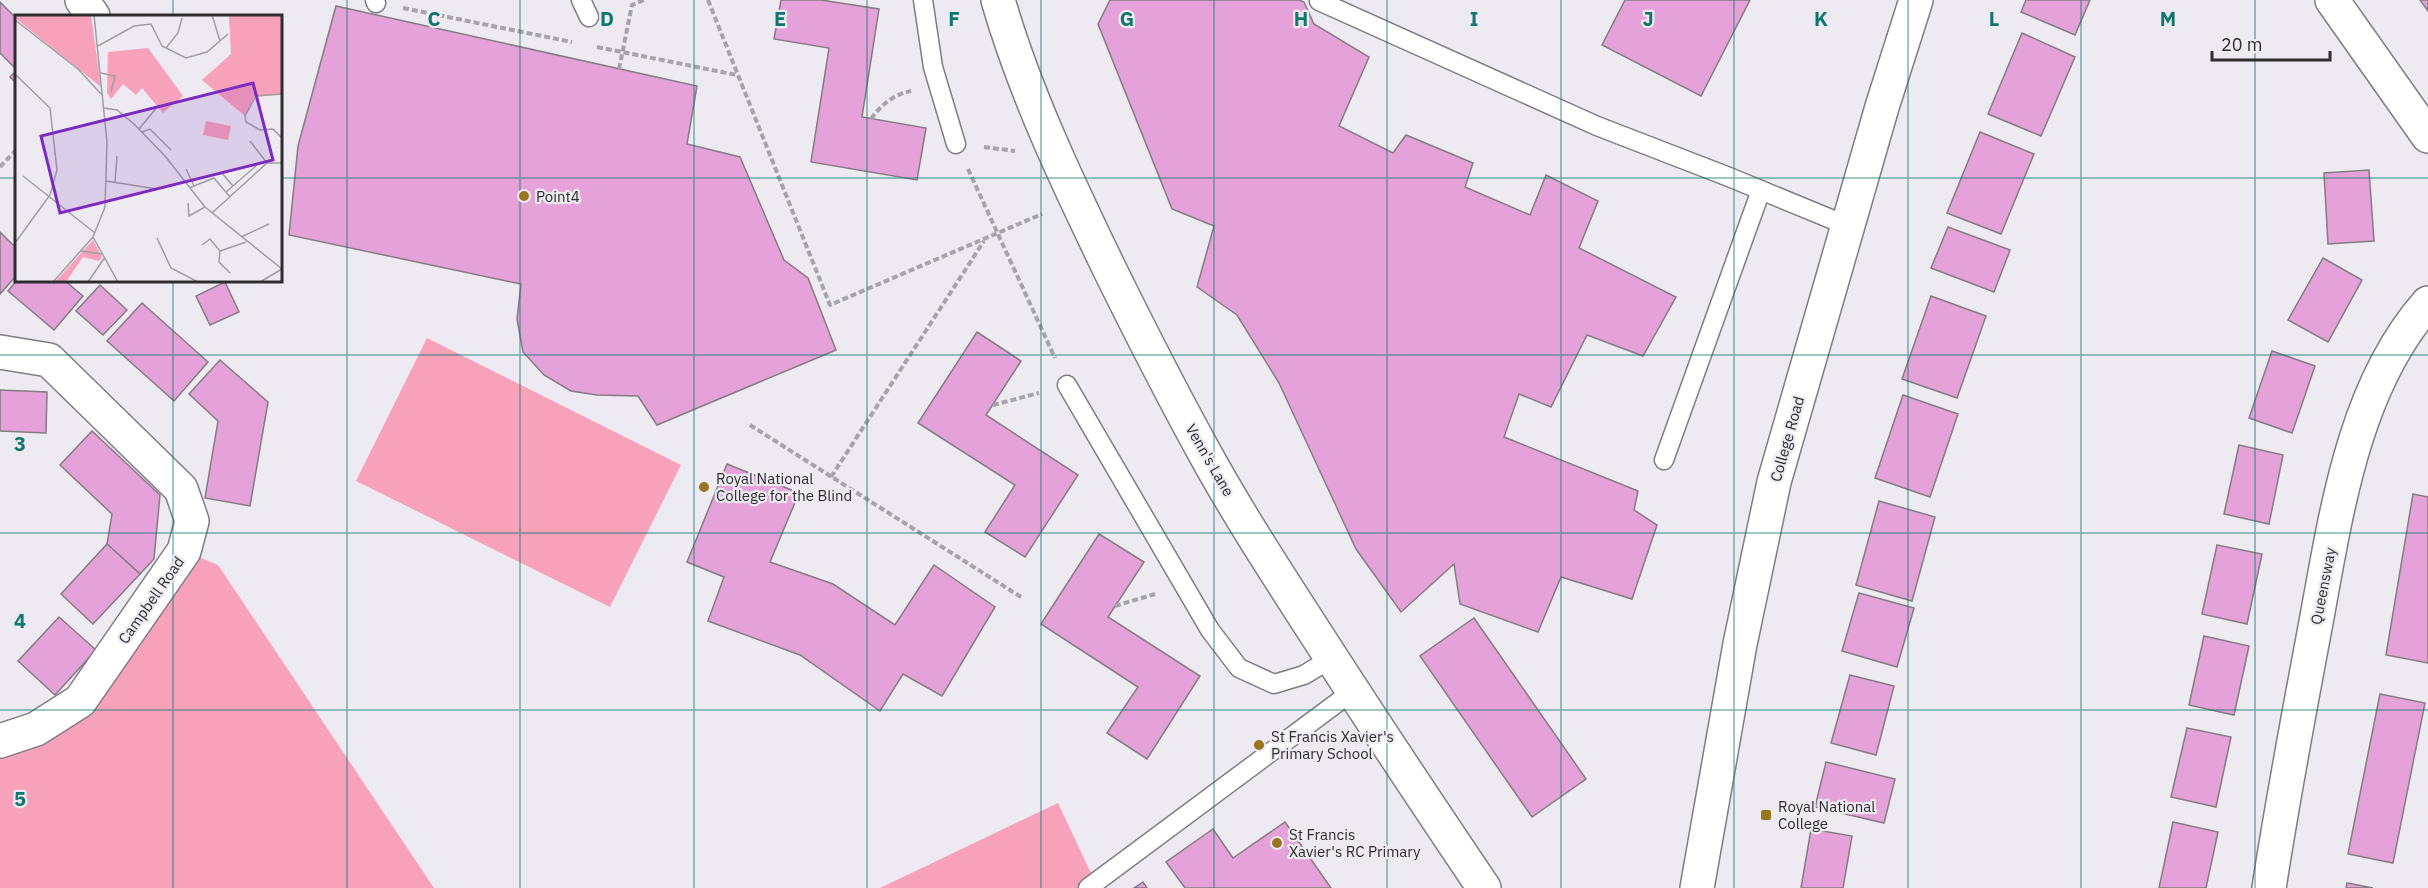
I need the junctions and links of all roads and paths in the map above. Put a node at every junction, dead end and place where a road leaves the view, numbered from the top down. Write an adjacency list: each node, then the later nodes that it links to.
1 (82, 0): 11 (street)
2 (580, 0): 12 (lane)
3 (644, 0): 15 (path)
4 (708, 0): 17 (path)
5 (923, 0): 18 (lane)
6 (998, 0): 23 (street, Venn's Lane)
7 (1916, 0): 27 (street, College Road)
8 (2332, 0): 20 (street)
9 (375, 1): 13 (path)
10 (1319, 1): 25 (lane)
11 (92, 15)
12 (589, 17)
13 (576, 43)
14 (588, 45): 15 (path)
15 (623, 52): 16 (path); 17 (path)
16 (619, 69)
17 (738, 75): 29 (path)
18 (938, 85): 19 (path); 21 (lane)
19 (871, 119)
20 (2428, 136)
21 (956, 144): 23 (path); 28 (path)
22 (15, 151): 24 (path)
23 (1057, 156): 26 (street, Venn's Lane)
24 (0, 167)
25 (1761, 190): 27 (lane); 35 (lane)
26 (1076, 200): 28 (path); 40 (street, Venn's Lane)
27 (1848, 226): 45 (street, College Road)
28 (999, 233): 29 (path); 32 (path)
29 (985, 239): 36 (path)
30 (2428, 303): 46 (street, Queensway)
31 (0, 352): 42 (street, Campbell Road)
32 (1067, 385): 33 (path); 37 (lane)
33 (993, 405)
34 (750, 425): 36 (path)
35 (1664, 460)
36 (831, 477): 38 (path)
37 (1185, 585): 39 (path); 40 (lane)
38 (1021, 597)
39 (1115, 606)
40 (1332, 658): 41 (street, Venn's Lane)
41 (1353, 691): 43 (lane); 44 (street, Venn's Lane)
42 (0, 741)
43 (1088, 888)
44 (1484, 888)
45 (1697, 888)
46 (2269, 888)

